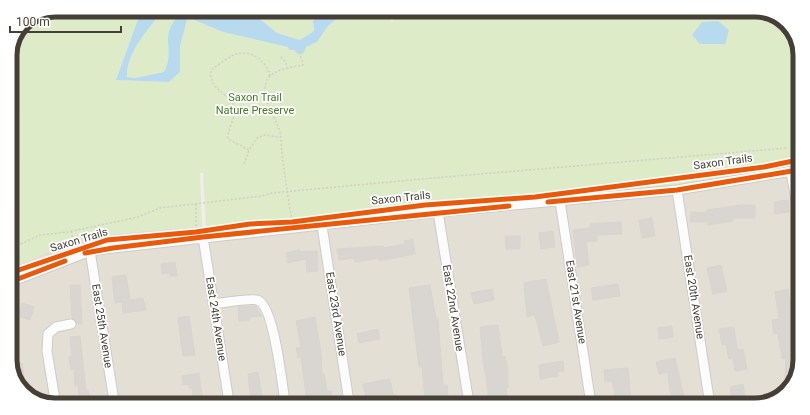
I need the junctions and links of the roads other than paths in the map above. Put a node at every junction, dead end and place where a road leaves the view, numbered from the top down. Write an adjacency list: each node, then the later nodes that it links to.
1 (793, 171): 2 (street)
2 (677, 190): 3 (street); 18 (street, East 20th Avenue)
3 (560, 201): 4 (street); 17 (street, East 21st Avenue)
4 (438, 212): 5 (street); 16 (street, East 22nd Avenue)
5 (322, 226): 6 (street); 15 (street, East 23rd Avenue)
6 (201, 233): 7 (street); 9 (street, East 24th Avenue)
7 (87, 250): 8 (street); 12 (street, East 25th Avenue)
8 (17, 279)
9 (213, 304): 13 (street, East 24th Avenue); 14 (street)
10 (71, 324): 11 (street)
11 (55, 398)
12 (113, 398)
13 (228, 398)
14 (284, 398)
15 (348, 398)
16 (468, 398)
17 (590, 398)
18 (709, 398)

